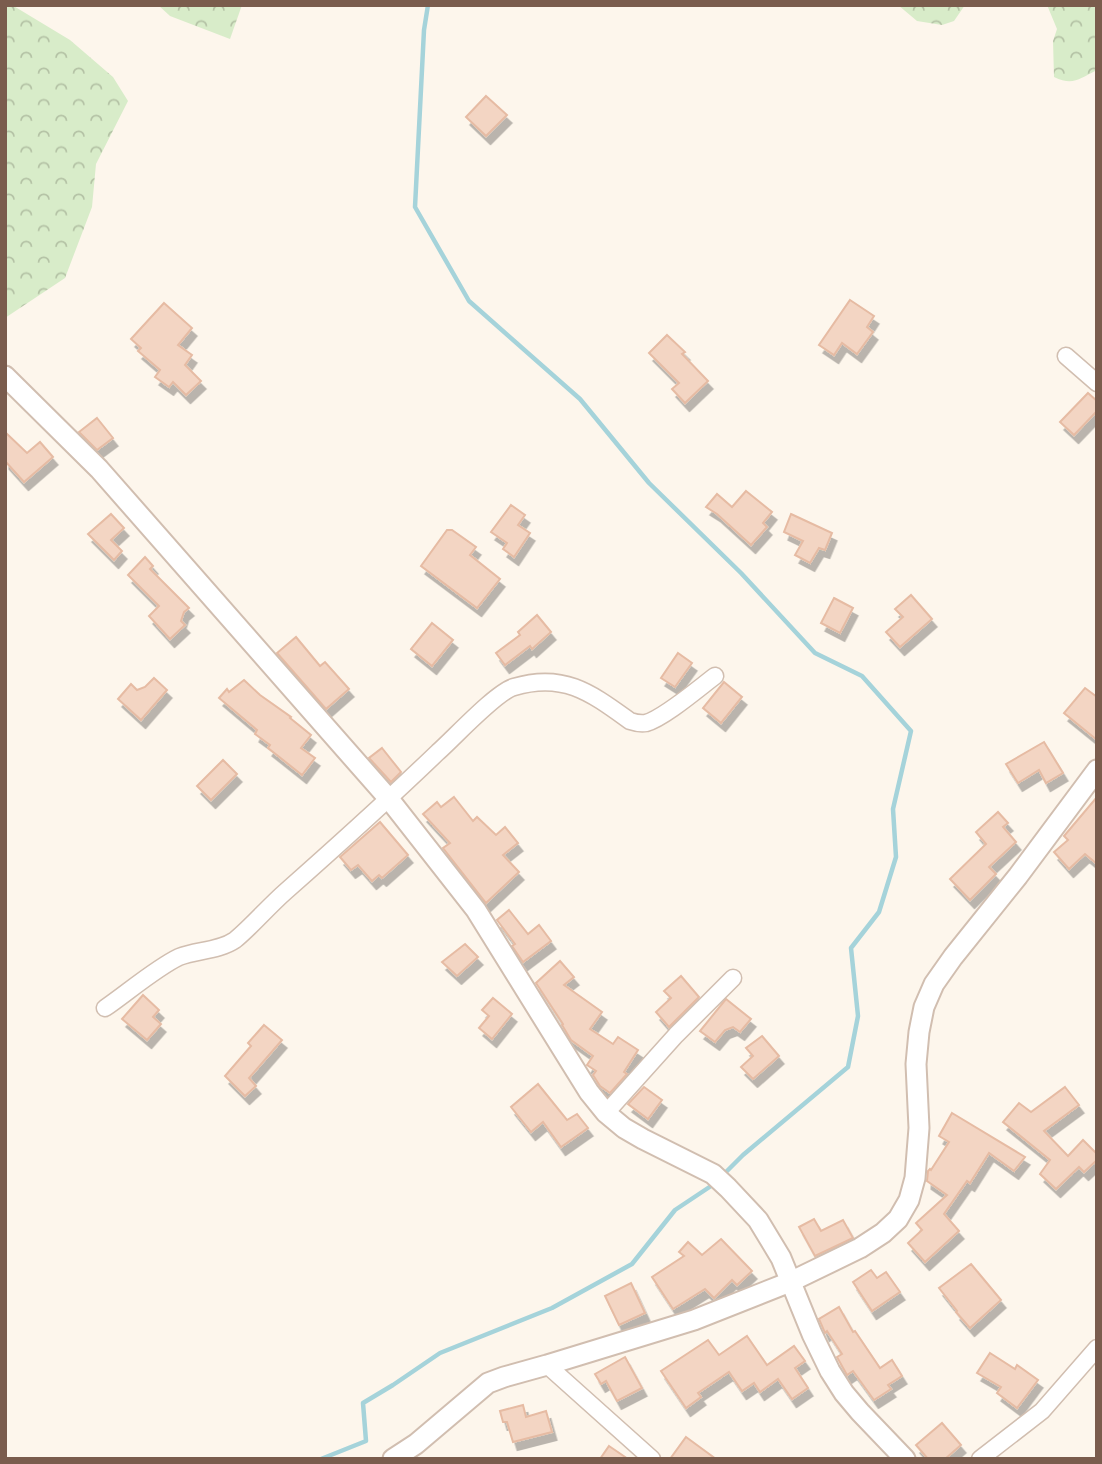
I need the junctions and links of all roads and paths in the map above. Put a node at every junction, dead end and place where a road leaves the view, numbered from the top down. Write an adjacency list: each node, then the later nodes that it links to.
1 (1066, 356): 3 (street)
2 (5, 376): 6 (street)
3 (1097, 383)
4 (715, 676): 6 (street)
5 (1097, 770): 10 (street)
6 (389, 799): 8 (street); 9 (street)
7 (733, 978): 9 (street)
8 (105, 1008)
9 (606, 1113): 10 (street)
10 (790, 1282): 12 (street); 15 (street)
11 (1097, 1348): 16 (street)
12 (547, 1365): 13 (street); 14 (street)
13 (393, 1459)
14 (652, 1459)
15 (905, 1459)
16 (981, 1459)

